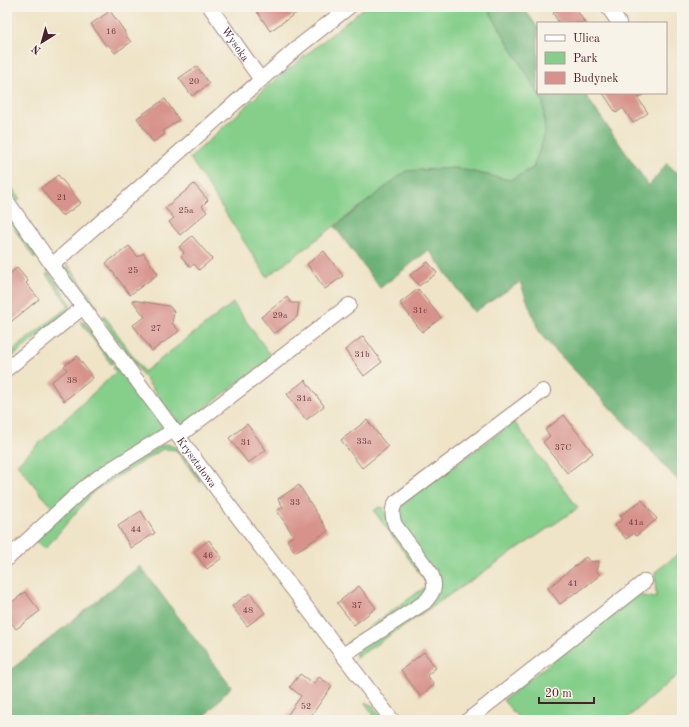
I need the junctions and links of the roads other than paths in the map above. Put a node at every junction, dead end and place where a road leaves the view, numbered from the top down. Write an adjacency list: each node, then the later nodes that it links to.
1 (210, 7): 5 (street, Wysoka)
2 (349, 7): 5 (street)
3 (608, 7): 4 (street)
4 (618, 22)
5 (261, 80): 7 (street)
6 (7, 201): 7 (street, Kryształowa)
7 (52, 265): 9 (street, Kryształowa)
8 (348, 305): 12 (street)
9 (83, 307): 10 (street); 12 (street, Kryształowa)
10 (7, 368)
11 (543, 391): 15 (street)
12 (177, 433): 13 (street); 15 (street, Kryształowa)
13 (7, 558)
14 (645, 582): 17 (street)
15 (343, 656): 16 (street, Kryształowa)
16 (392, 720)
17 (468, 720)

